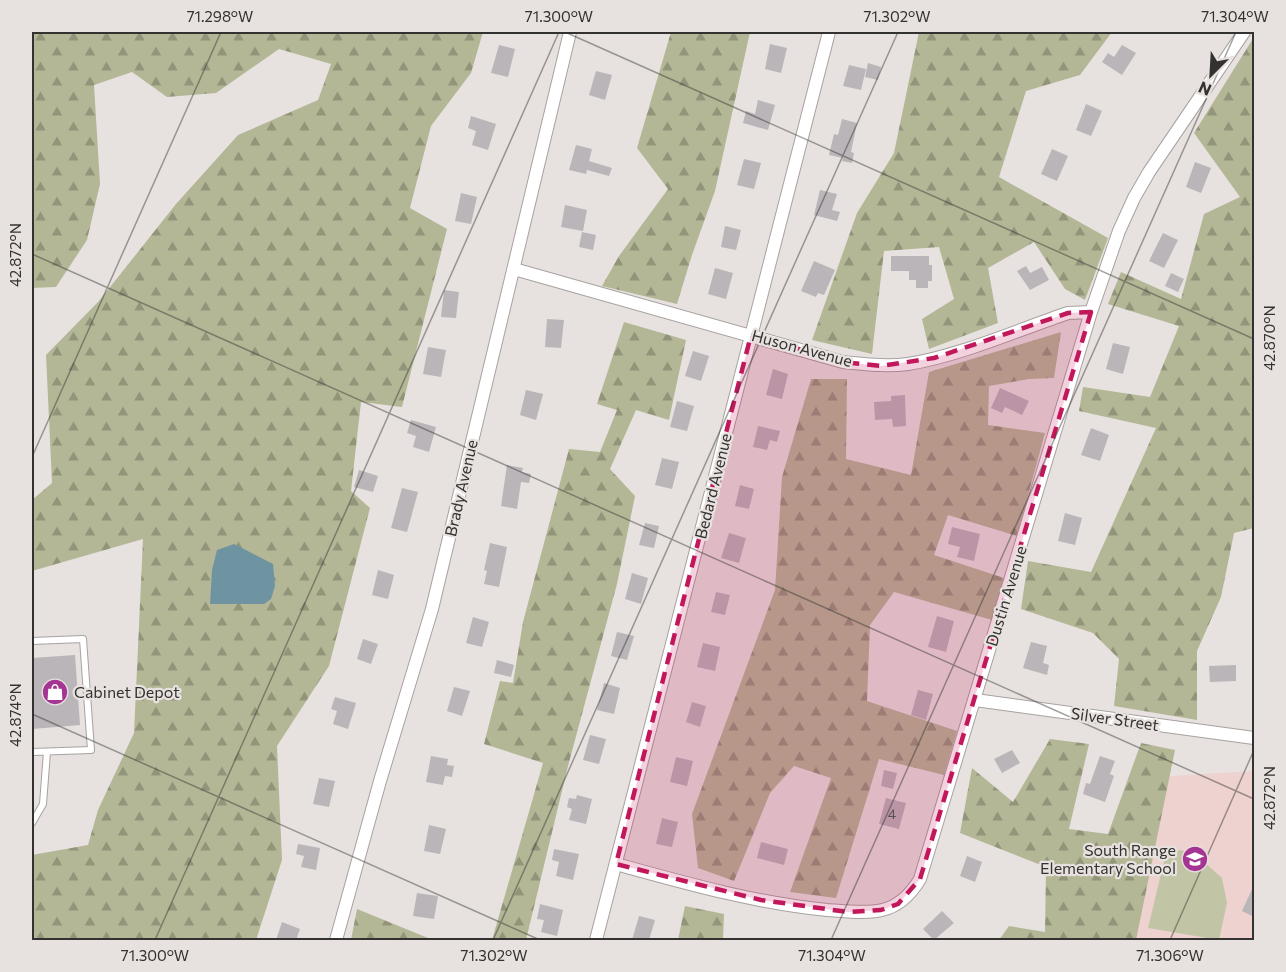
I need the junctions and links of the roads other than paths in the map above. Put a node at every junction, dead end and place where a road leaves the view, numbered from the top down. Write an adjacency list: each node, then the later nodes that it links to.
1 (570, 32): 4 (street, Brady Avenue)
2 (829, 32): 6 (street, Bedard Avenue)
3 (1244, 32): 5 (street, Dustin Avenue)
4 (514, 269): 6 (street, Huson Avenue); 14 (street, Brady Avenue)
5 (1091, 312): 6 (street, Huson Avenue); 8 (street, Dustin Avenue)
6 (751, 335): 13 (street, Bedard Avenue)
7 (32, 641): 11 (lane)
8 (975, 700): 9 (street, Silver Street); 13 (street, Dustin Avenue)
9 (1254, 738)
10 (32, 752): 11 (lane)
11 (47, 752): 12 (lane)
12 (32, 824)
13 (616, 864): 15 (street, Bedard Avenue)
14 (336, 940)
15 (596, 940)

